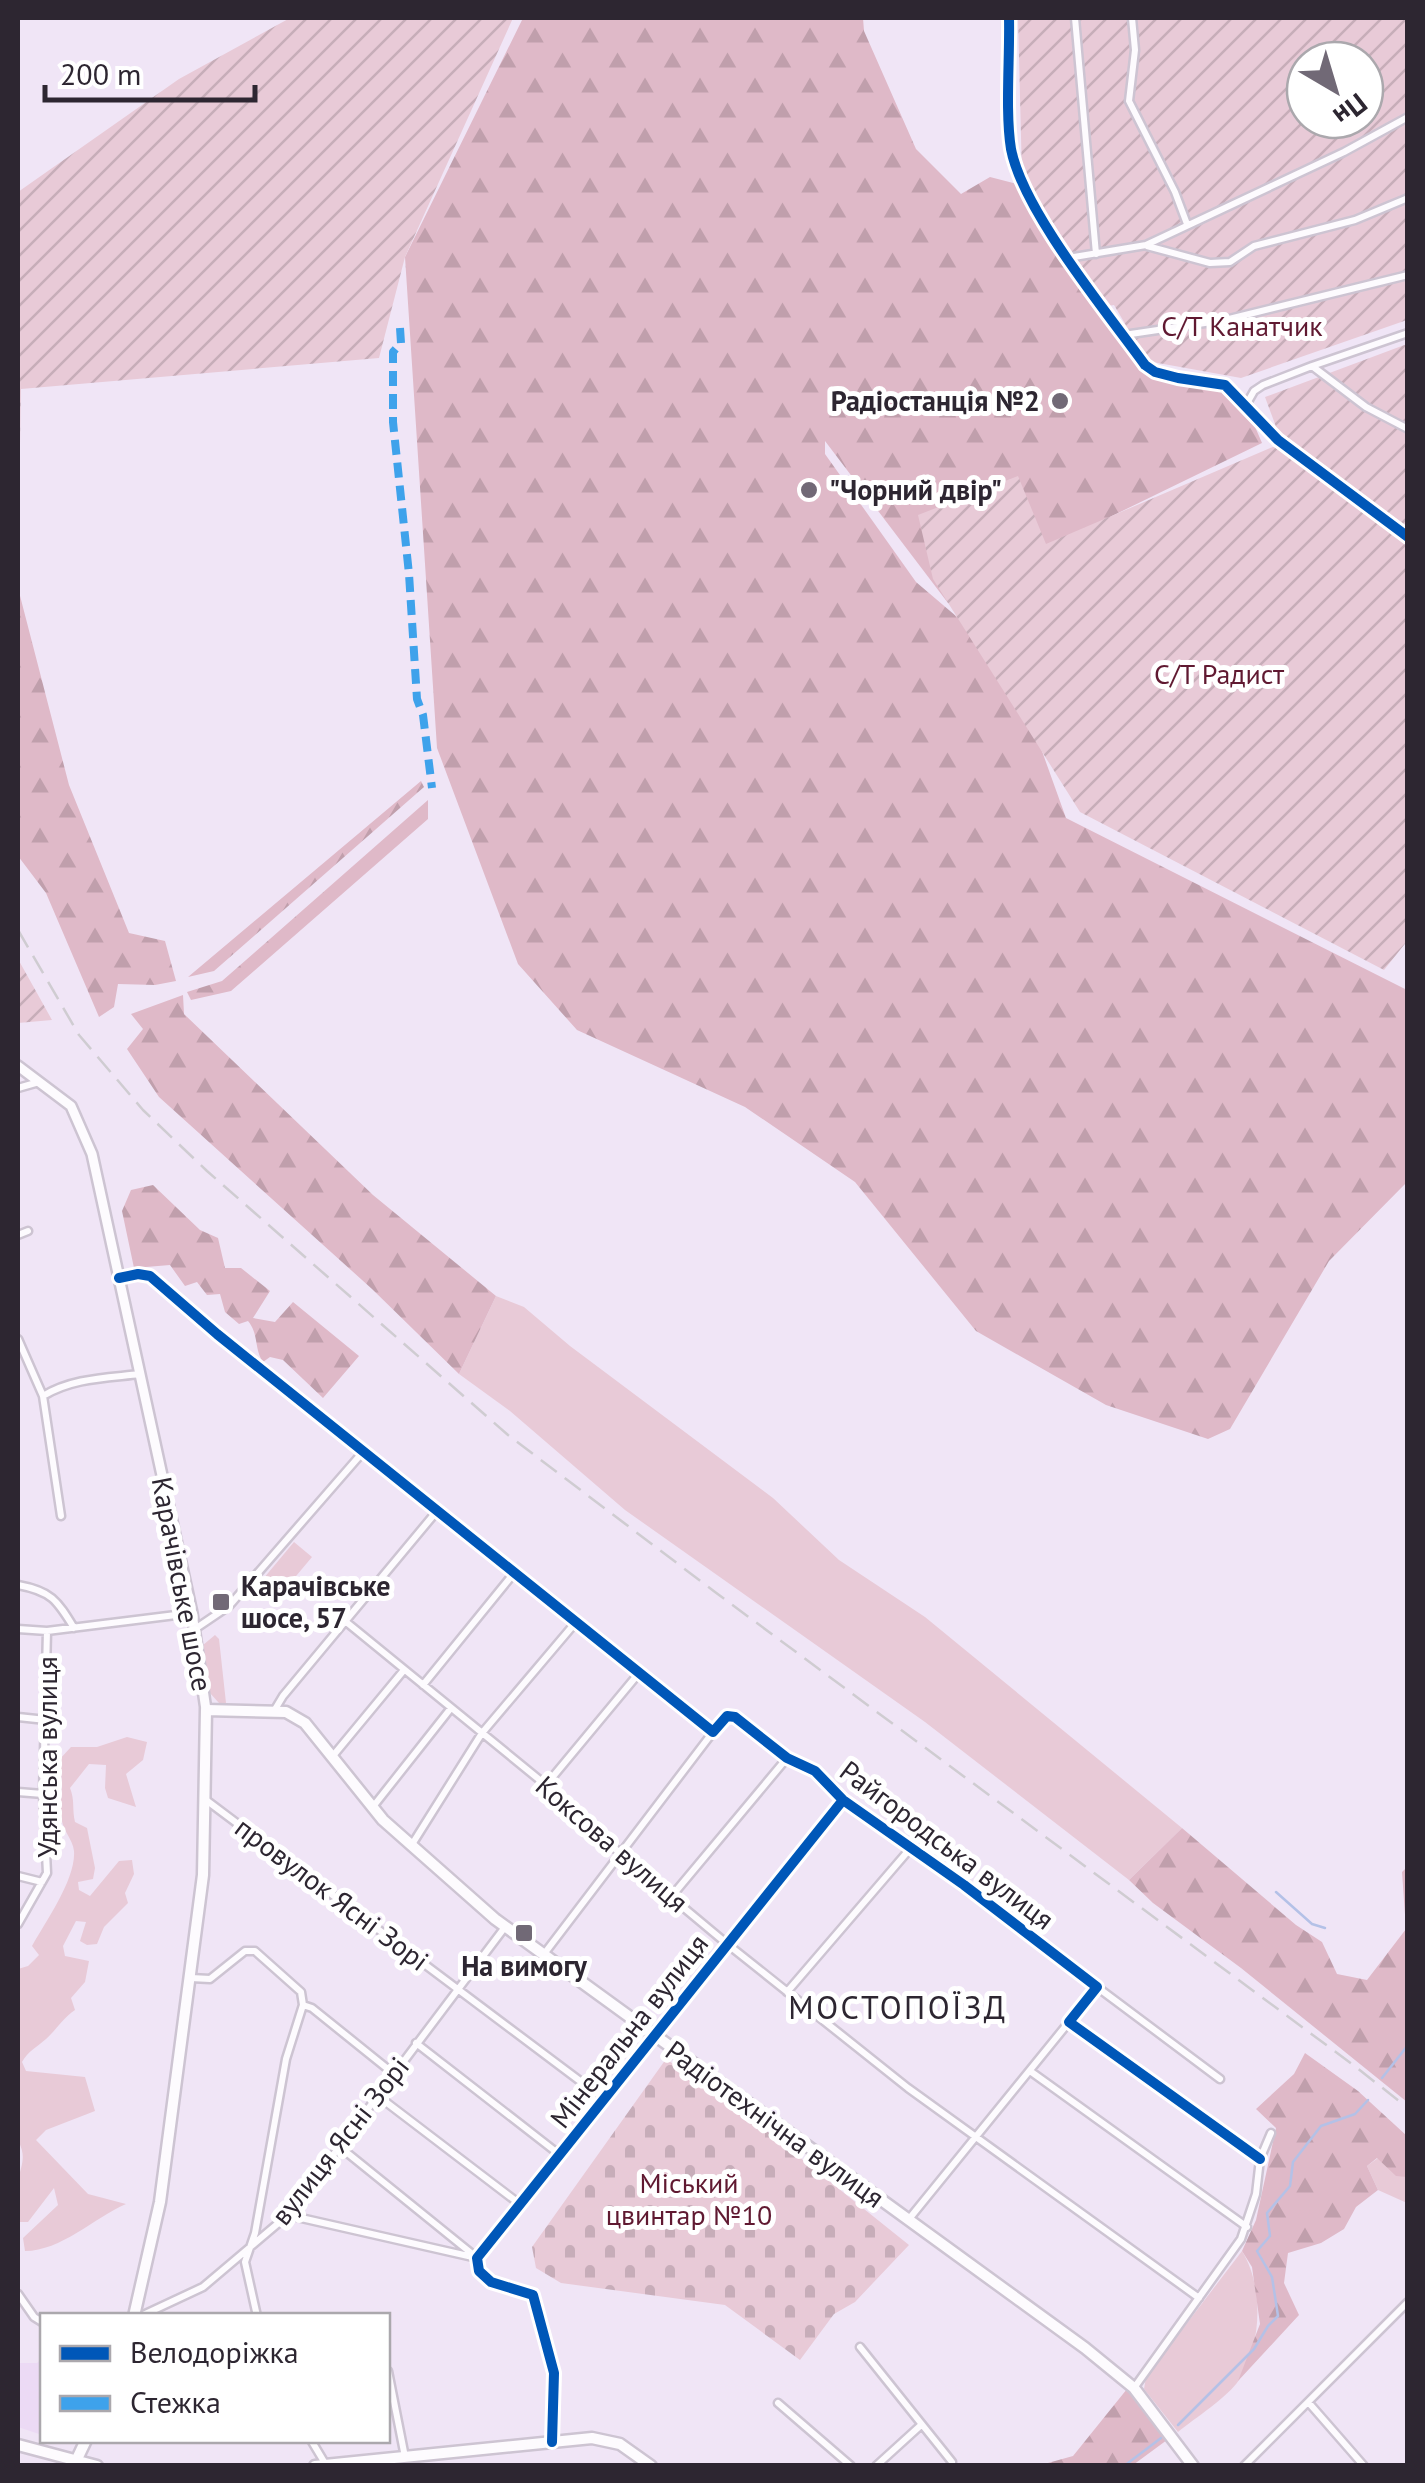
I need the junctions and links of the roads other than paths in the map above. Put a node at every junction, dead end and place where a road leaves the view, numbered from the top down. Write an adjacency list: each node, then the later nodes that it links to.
1 (1009, 18): 9 (street)
2 (1076, 18): 8 (street)
3 (1132, 18): 6 (street)
4 (1408, 118): 6 (street)
5 (1408, 198): 7 (street)
6 (1187, 224): 7 (street)
7 (1146, 245): 8 (street)
8 (1096, 254): 9 (street)
9 (1068, 258): 12 (street)
10 (1408, 276): 12 (street)
11 (1408, 334): 13 (street)
12 (1124, 335): 14 (street)
13 (1312, 366): 14 (street); 15 (street)
14 (1246, 405): 16 (street)
15 (1408, 428)
16 (1408, 537)
17 (18, 1066): 18 (main road, Карачівське шосе)
18 (39, 1082): 19 (street); 22 (main road, Карачівське шосе)
19 (18, 1088)
20 (28, 1231): 21 (street)
21 (18, 1235)
22 (119, 1278): 24 (main road, Карачівське шосе); 26 (street)
23 (18, 1339): 25 (street)
24 (140, 1374): 25 (street); 31 (main road, Карачівське шосе)
25 (43, 1396): 28 (street)
26 (363, 1452): 27 (street); 36 (street)
27 (437, 1511): 29 (street); 32 (street)
28 (61, 1516)
29 (514, 1573): 33 (street); 40 (street)
30 (18, 1585): 34 (street)
31 (192, 1613): 34 (street); 36 (main road, Карачівське шосе)
32 (345, 1622): 38 (street, Коксова вулиця); 43 (street)
33 (576, 1622): 39 (street); 47 (street)
34 (74, 1628): 37 (street)
35 (18, 1629): 37 (street)
36 (195, 1629): 42 (main road, Карачівське шосе)
37 (47, 1631): 45 (street, Удянська вулиця)
38 (404, 1670): 40 (street, Коксова вулиця); 48 (street)
39 (639, 1673): 46 (street); 50 (street)
40 (423, 1685): 41 (street, Коксова вулиця)
41 (452, 1708): 47 (street, Коксова вулиця); 55 (street)
42 (206, 1710): 43 (main road); 53 (main road, Карачівське шосе)
43 (274, 1711): 48 (main road, Радіотехнічна вулиця)
44 (18, 1717): 45 (street)
45 (47, 1720): 52 (street, Удянська вулиця)
46 (713, 1732): 49 (street, Райгородська вулиця); 58 (street)
47 (482, 1733): 50 (street, Коксова вулиця); 56 (street)
48 (332, 1757): 55 (main road, Радіотехнічна вулиця)
49 (788, 1758): 54 (street, Райгородська вулиця); 61 (street)
50 (546, 1785): 58 (street, Коксова вулиця)
51 (18, 1792): 52 (street)
52 (43, 1794): 60 (street, Удянська вулиця)
53 (205, 1799): 66 (main road, Карачівське шосе); 68 (street, провулок Ясні Зорі)
54 (843, 1800): 57 (street, Райгородська вулиця); 64 (street, Мінеральна вулиця)
55 (372, 1808): 56 (main road, Радіотехнічна вулиця)
56 (411, 1846): 63 (main road, Радіотехнічна вулиця)
57 (910, 1850): 67 (street, Райгородська вулиця); 69 (street)
58 (620, 1853): 61 (street, Коксова вулиця); 65 (street)
59 (18, 1876): 60 (street)
60 (42, 1882): 62 (street)
61 (672, 1897): 64 (street, Коксова вулиця)
62 (18, 1924)
63 (505, 1927): 65 (main road, Радіотехнічна вулиця); 68 (street, вулиця Ясні Зорі)
64 (726, 1943): 69 (street, Коксова вулиця); 72 (street, Мінеральна вулиця)
65 (542, 1955): 72 (main road, Радіотехнічна вулиця)
66 (189, 1978): 70 (street); 93 (main road, Карачівське шосе)
67 (1097, 1987): 71 (street); 76 (street, Райгородська вулиця)
68 (458, 1989): 73 (street, вулиця Ясні Зорі); 78 (street, провулок Ясні Зорі)
69 (787, 1992): 80 (street, Коксова вулиця)
70 (303, 2005): 75 (street); 88 (street)
71 (1069, 2022): 74 (street); 83 (street)
72 (652, 2036): 78 (street, Мінеральна вулиця); 86 (main road, Радіотехнічна вулиця)
73 (416, 2043): 75 (street, вулиця Ясні Зорі); 82 (street)
74 (1030, 2072): 80 (street); 87 (street)
75 (394, 2074): 77 (street, вулиця Ясні Зорі)
76 (1220, 2080)
77 (378, 2096): 81 (street, вулиця Ясні Зорі); 84 (street)
78 (604, 2099): 82 (street, Мінеральна вулиця)
79 (1271, 2134): 83 (street)
80 (977, 2136): 86 (street); 91 (street, Коксова вулиця)
81 (340, 2146): 85 (street, вулиця Ясні Зорі); 89 (street)
82 (560, 2156): 84 (street, Мінеральна вулиця)
83 (1260, 2159): 87 (street)
84 (521, 2204): 89 (street, Мінеральна вулиця)
85 (288, 2215): 88 (street, вулиця Ясні Зорі); 89 (street)
86 (908, 2220): 99 (main road, Радіотехнічна вулиця)
87 (1247, 2226): 91 (street)
88 (247, 2252): 94 (street, вулиця Ясні Зорі); 95 (street)
89 (477, 2258): 103 (street)
90 (18, 2294): 96 (street)
91 (1199, 2298): 99 (street)
92 (1408, 2302): 101 (street)
93 (139, 2313)
94 (145, 2313)
95 (256, 2313)
96 (40, 2321)
97 (860, 2346): 102 (street)
98 (390, 2378): 105 (street)
99 (1134, 2388): 114 (main road, Радіотехнічна вулиця)
100 (778, 2403): 112 (street)
101 (1309, 2403): 115 (street); 116 (street)
102 (920, 2426): 107 (street); 113 (street)
103 (552, 2442): 105 (main road); 111 (main road)
104 (18, 2445): 106 (main road)
105 (412, 2460): 108 (main road)
106 (75, 2462): 109 (main road)
107 (952, 2462)
108 (326, 2464): 110 (main road)
109 (97, 2466)
110 (315, 2466)
111 (651, 2466)
112 (852, 2466)
113 (876, 2466)
114 (1193, 2466)
115 (1244, 2466)
116 (1364, 2466)

